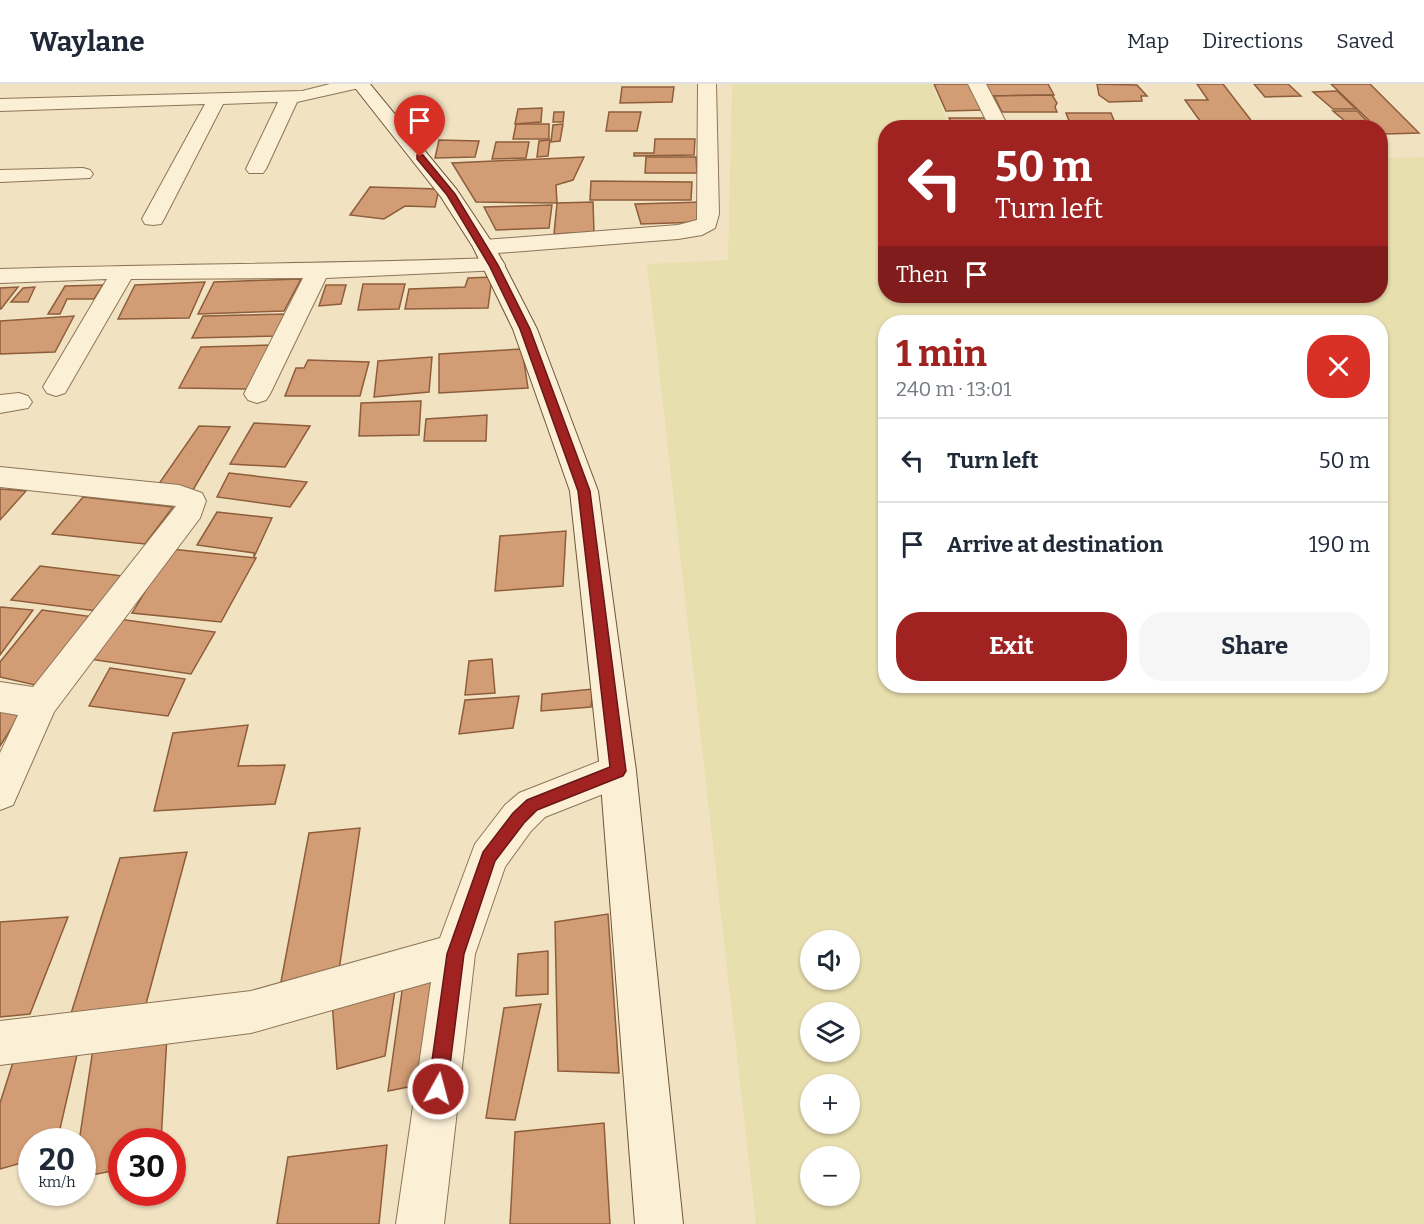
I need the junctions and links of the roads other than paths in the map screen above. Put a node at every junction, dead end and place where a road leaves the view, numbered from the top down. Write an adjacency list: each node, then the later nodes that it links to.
1 (353, 84): 5 (street)
2 (360, 84): 13 (street)
3 (707, 84): 13 (street)
4 (977, 84): 8 (street)
5 (290, 97): 6 (street); 9 (street)
6 (216, 100): 7 (street); 12 (street)
7 (0, 105)
8 (995, 120)
9 (256, 169)
10 (82, 174): 11 (street)
11 (0, 176)
12 (153, 219)
13 (489, 256): 14 (street); 22 (street)
14 (318, 271): 15 (street); 18 (street)
15 (123, 272): 16 (street); 17 (street)
16 (0, 276)
17 (56, 387)
18 (257, 394)
19 (0, 477): 21 (street)
20 (0, 697): 21 (street)
21 (41, 703): 23 (street)
22 (618, 771): 24 (street); 27 (street)
23 (0, 793)
24 (455, 954): 25 (street); 26 (street)
25 (0, 1043)
26 (420, 1224)
27 (659, 1224)

